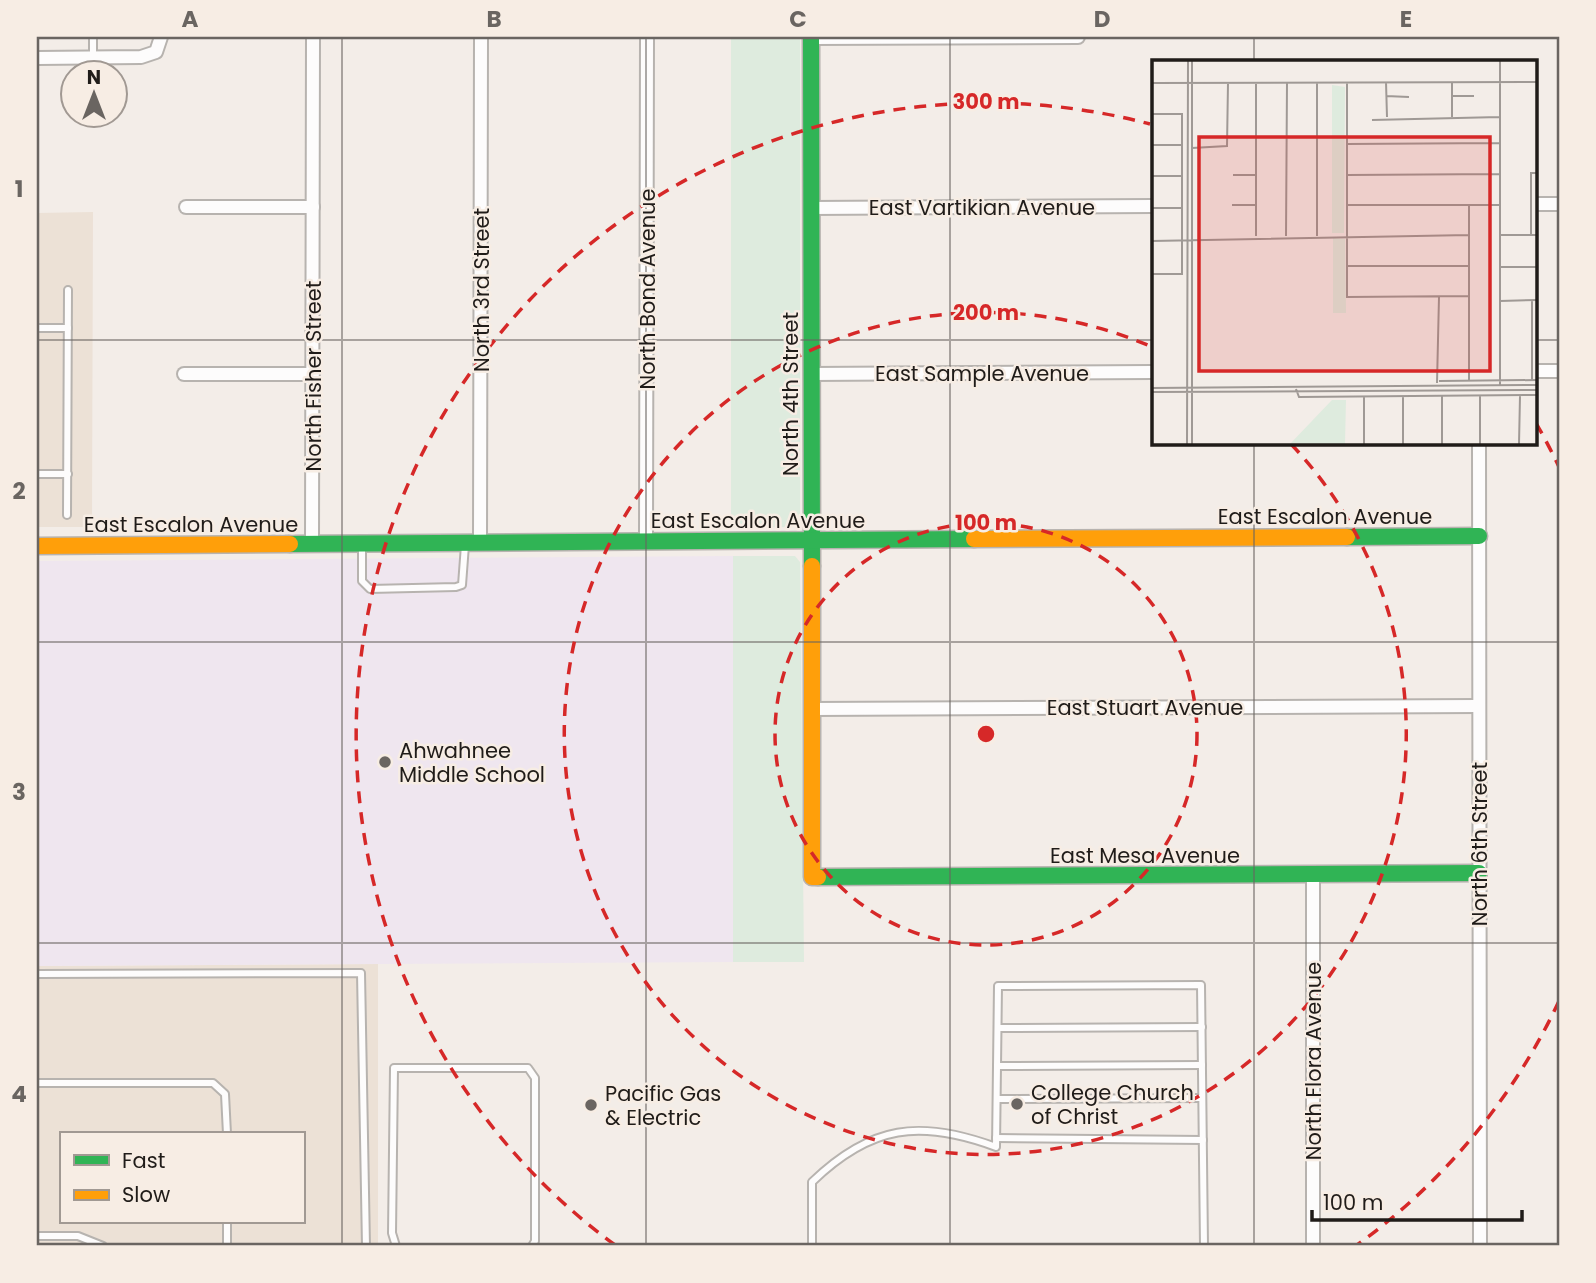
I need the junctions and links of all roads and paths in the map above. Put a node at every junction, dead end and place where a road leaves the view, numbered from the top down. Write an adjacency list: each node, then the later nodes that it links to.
1 (93, 37): 9 (lane)
2 (161, 37): 9 (street)
3 (313, 37): 14 (street, North Fisher Street)
4 (481, 37): 33 (street, North 3rd Street)
5 (647, 37): 31 (street, North Bond Avenue)
6 (811, 37): 7 (street); 15 (street, North 4th Street)
7 (1078, 37)
8 (37, 58): 9 (street)
9 (93, 58)
10 (1536, 204): 11 (street)
11 (1559, 204)
12 (1152, 206): 15 (street, East Vartikian Avenue)
13 (186, 207): 14 (street)
14 (313, 207): 23 (street, North Fisher Street)
15 (811, 208): 24 (street, North 4th Street)
16 (68, 290): 18 (lane)
17 (37, 328): 18 (lane)
18 (68, 328): 27 (lane)
19 (1536, 371): 20 (street)
20 (1559, 371)
21 (1152, 372): 24 (street, East Sample Avenue)
22 (184, 374): 23 (street)
23 (313, 374): 34 (street, North Fisher Street)
24 (811, 374): 30 (street, North 4th Street)
25 (1479, 444): 29 (street, North 6th Street)
26 (37, 474): 27 (lane)
27 (68, 474): 28 (lane)
28 (67, 515)
29 (1479, 536): 30 (street, East Escalon Avenue); 36 (street, North 6th Street)
30 (811, 540): 31 (street, East Escalon Avenue); 37 (street, North 4th Street)
31 (646, 542): 33 (street, East Escalon Avenue)
32 (362, 543): 33 (street, East Escalon Avenue); 33 (lane); 34 (street, East Escalon Avenue)
33 (473, 543)
34 (312, 544): 35 (street, East Escalon Avenue)
35 (37, 546)
36 (1478, 706): 37 (street, East Stuart Avenue); 38 (street, North 6th Street)
37 (812, 709): 40 (street, North 4th Street)
38 (1479, 873): 39 (street, East Mesa Avenue); 63 (street, North 6th Street)
39 (1313, 875): 40 (street, East Mesa Avenue); 62 (street, North Flora Avenue)
40 (812, 877)
41 (37, 974): 57 (lane)
42 (1202, 1027): 43 (lane); 43 (lane); 44 (lane)
43 (998, 1028): 45 (lane)
44 (1202, 1065): 45 (lane); 47 (lane)
45 (997, 1066): 48 (lane)
46 (37, 1083): 49 (lane)
47 (1202, 1098): 48 (lane); 51 (lane)
48 (997, 1099): 50 (lane)
49 (227, 1132)
50 (996, 1138): 51 (lane); 60 (lane)
51 (1203, 1140): 61 (lane)
52 (227, 1224): 56 (lane)
53 (37, 1236): 54 (lane)
54 (95, 1244): 55 (lane)
55 (103, 1246)
56 (227, 1246)
57 (366, 1246)
58 (396, 1246): 59 (lane)
59 (532, 1246)
60 (812, 1246)
61 (1203, 1246)
62 (1313, 1246)
63 (1480, 1246)

